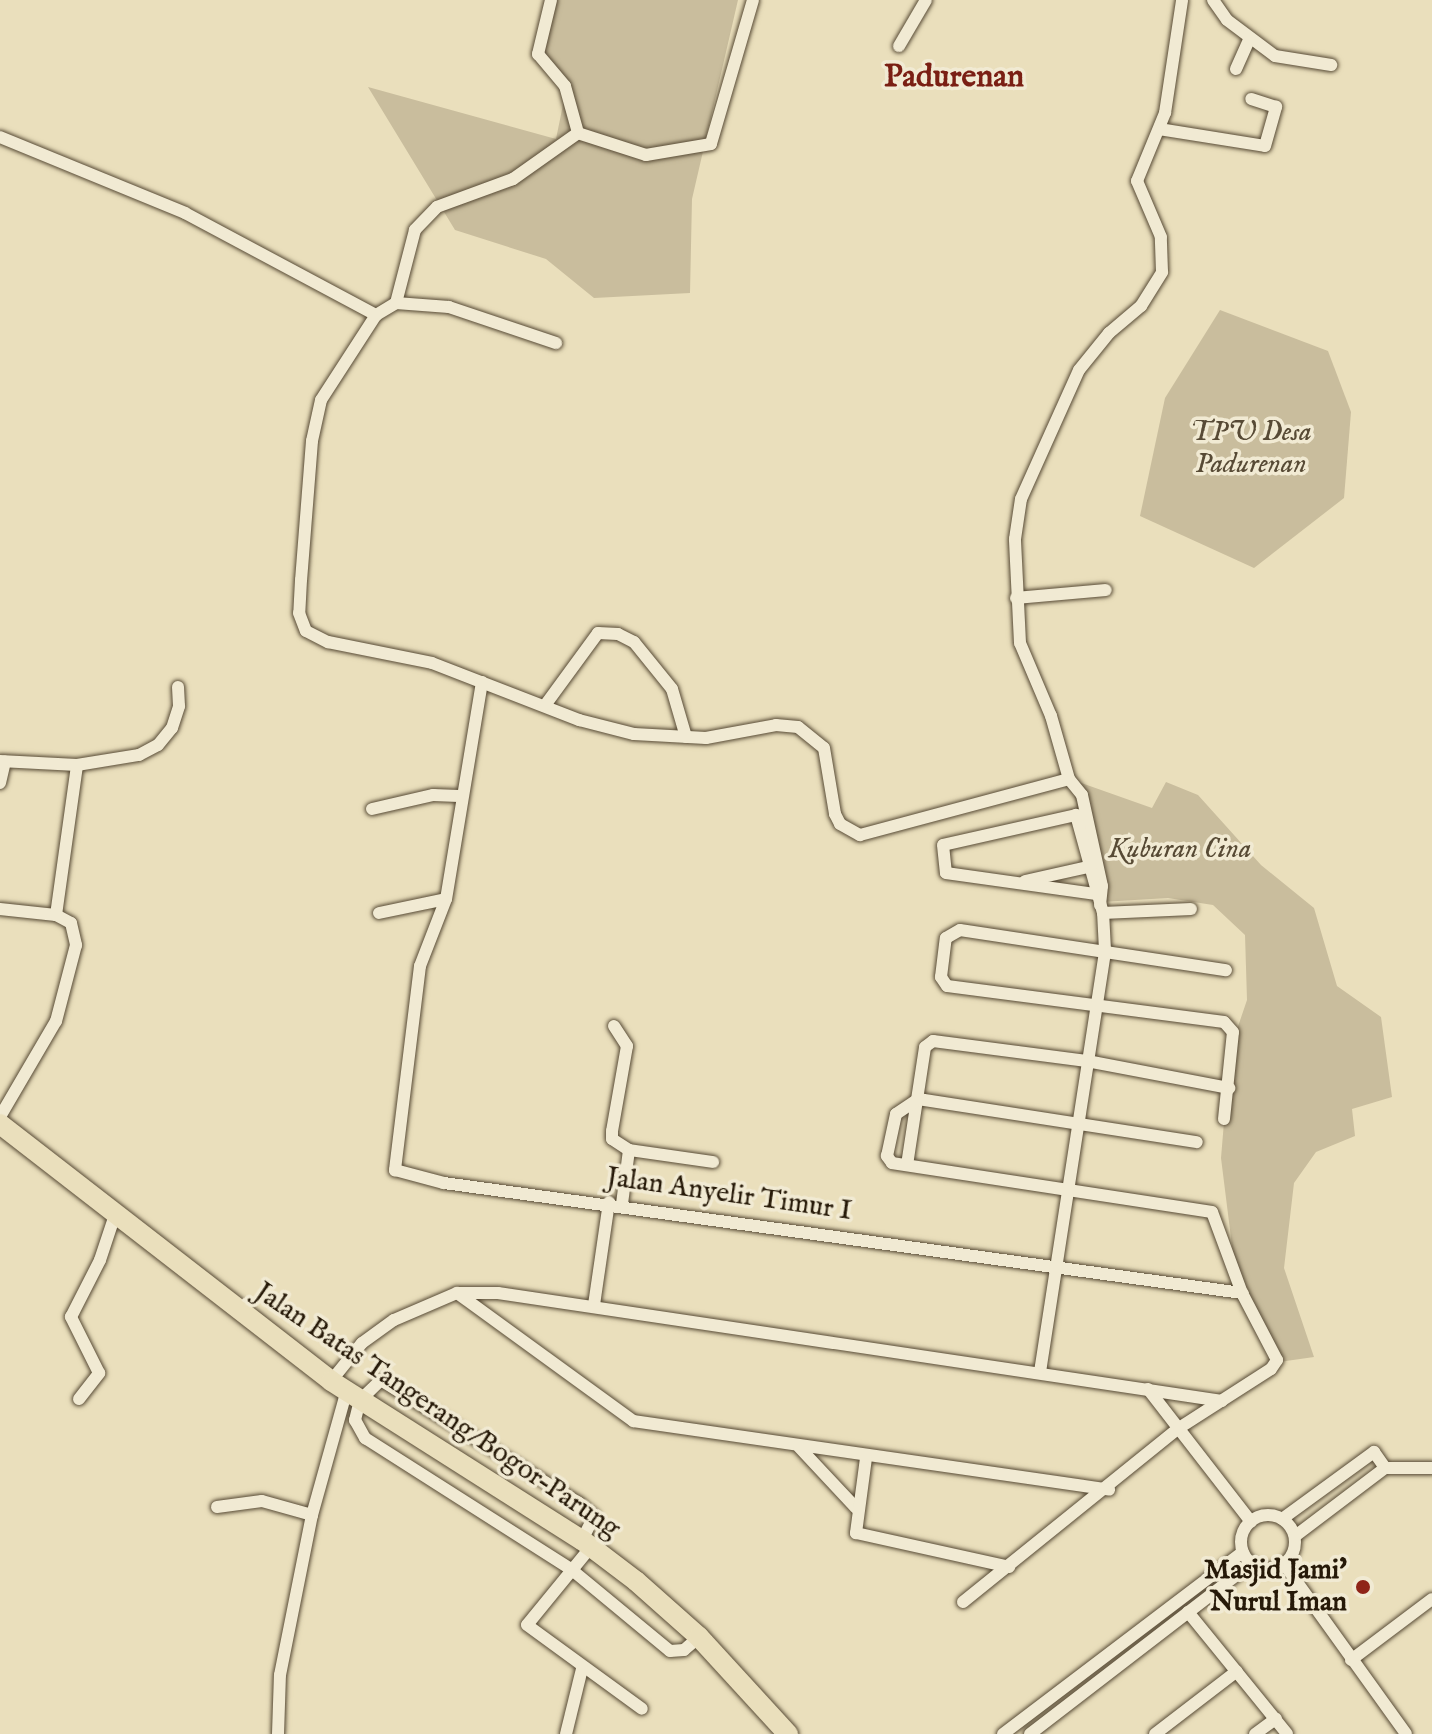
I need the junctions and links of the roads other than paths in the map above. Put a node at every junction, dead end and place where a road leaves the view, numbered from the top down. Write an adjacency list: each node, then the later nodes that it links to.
1 (551, 0): 12 (street)
2 (753, 0): 12 (street)
3 (926, 0): 7 (street)
4 (1182, 0): 11 (street)
5 (1213, 0): 6 (street)
6 (1250, 38): 8 (street); 9 (street)
7 (899, 46)
8 (1331, 65)
9 (1236, 69)
10 (1251, 99): 11 (street)
11 (1159, 129): 18 (street)
12 (578, 133): 14 (street)
13 (0, 137): 15 (street)
14 (396, 303): 15 (street); 16 (street)
15 (376, 315): 19 (street)
16 (556, 343)
17 (1106, 590): 18 (street)
18 (1016, 598): 25 (street)
19 (482, 682): 21 (street); 27 (street)
20 (178, 687): 24 (street)
21 (546, 704): 22 (street); 22 (street)
22 (686, 737): 25 (street)
23 (2, 762): 24 (street); 26 (street)
24 (77, 765): 36 (street)
25 (1069, 779): 32 (street)
26 (0, 783)
27 (459, 796): 28 (street); 31 (street)
28 (372, 809)
29 (1088, 867): 30 (street); 30 (street); 32 (street)
30 (1016, 883): 32 (street)
31 (446, 899): 35 (street); 53 (street, Jalan Anyelir Timur I)
32 (1099, 904): 34 (street); 37 (street)
33 (0, 909): 36 (street)
34 (1191, 909)
35 (379, 913)
36 (56, 915): 44 (street)
37 (1105, 950): 38 (street); 39 (street); 39 (street)
38 (1226, 970)
39 (1096, 1005): 41 (street); 42 (street)
40 (614, 1026): 49 (street)
41 (1087, 1061): 42 (street); 43 (street); 47 (street)
42 (1229, 1088): 45 (street)
43 (918, 1099): 47 (street); 51 (street); 51 (street)
44 (0, 1117)
45 (1224, 1119)
46 (0, 1124): 54 (main road, Jalan Batas Tangerang/Bogor–Parung)
47 (1078, 1126): 48 (street); 52 (street)
48 (1197, 1142)
49 (629, 1150): 50 (street); 53 (street)
50 (713, 1162)
51 (907, 1165): 52 (street)
52 (1068, 1188): 55 (street); 57 (street)
53 (616, 1203): 55 (street, Jalan Anyelir Timur I); 58 (street)
54 (115, 1215): 61 (main road, Jalan Batas Tangerang/Bogor–Parung); 62 (street)
55 (1057, 1267): 57 (street, Jalan Anyelir Timur I); 59 (street)
56 (457, 1293): 58 (street); 61 (street); 65 (street)
57 (1242, 1293): 63 (street)
58 (594, 1305): 59 (street)
59 (1040, 1372): 60 (street)
60 (1148, 1389): 63 (street); 64 (street)
61 (346, 1390): 72 (street); 76 (main road, Jalan Batas Tangerang/Bogor–Parung); 76 (street); 81 (street)
62 (79, 1399)
63 (1222, 1401): 64 (street)
64 (1179, 1428): 69 (street); 74 (street)
65 (799, 1447): 66 (street); 71 (street)
66 (866, 1458): 69 (street); 71 (street)
67 (1385, 1468): 68 (street); 73 (street); 75 (street)
68 (1432, 1468)
69 (1109, 1490): 80 (street)
70 (217, 1507): 72 (street)
71 (856, 1508): 80 (street)
72 (312, 1515): 91 (street)
73 (1282, 1519): 74 (street); 75 (street)
74 (1251, 1522): 77 (street)
75 (1295, 1536): 79 (street)
76 (586, 1544): 81 (street); 85 (main road, Jalan Batas Tangerang/Bogor–Parung)
77 (1243, 1552): 78 (street); 94 (street)
78 (1252, 1563): 79 (street); 84 (street)
79 (1284, 1564): 86 (street)
80 (1009, 1567): 83 (street)
81 (572, 1570): 85 (street); 87 (street)
82 (1432, 1599): 86 (street)
83 (963, 1602)
84 (1188, 1612): 88 (street); 95 (street)
85 (699, 1637): 93 (main road, Jalan Batas Tangerang/Bogor–Parung)
86 (1351, 1660): 99 (street)
87 (582, 1669): 89 (street); 92 (street)
88 (1237, 1671): 90 (street); 96 (street)
89 (642, 1709)
90 (1276, 1719): 97 (street); 98 (street)
91 (278, 1734)
92 (566, 1734)
93 (788, 1734)
94 (1003, 1734)
95 (1030, 1734)
96 (1155, 1734)
97 (1255, 1734)
98 (1287, 1734)
99 (1406, 1734)

